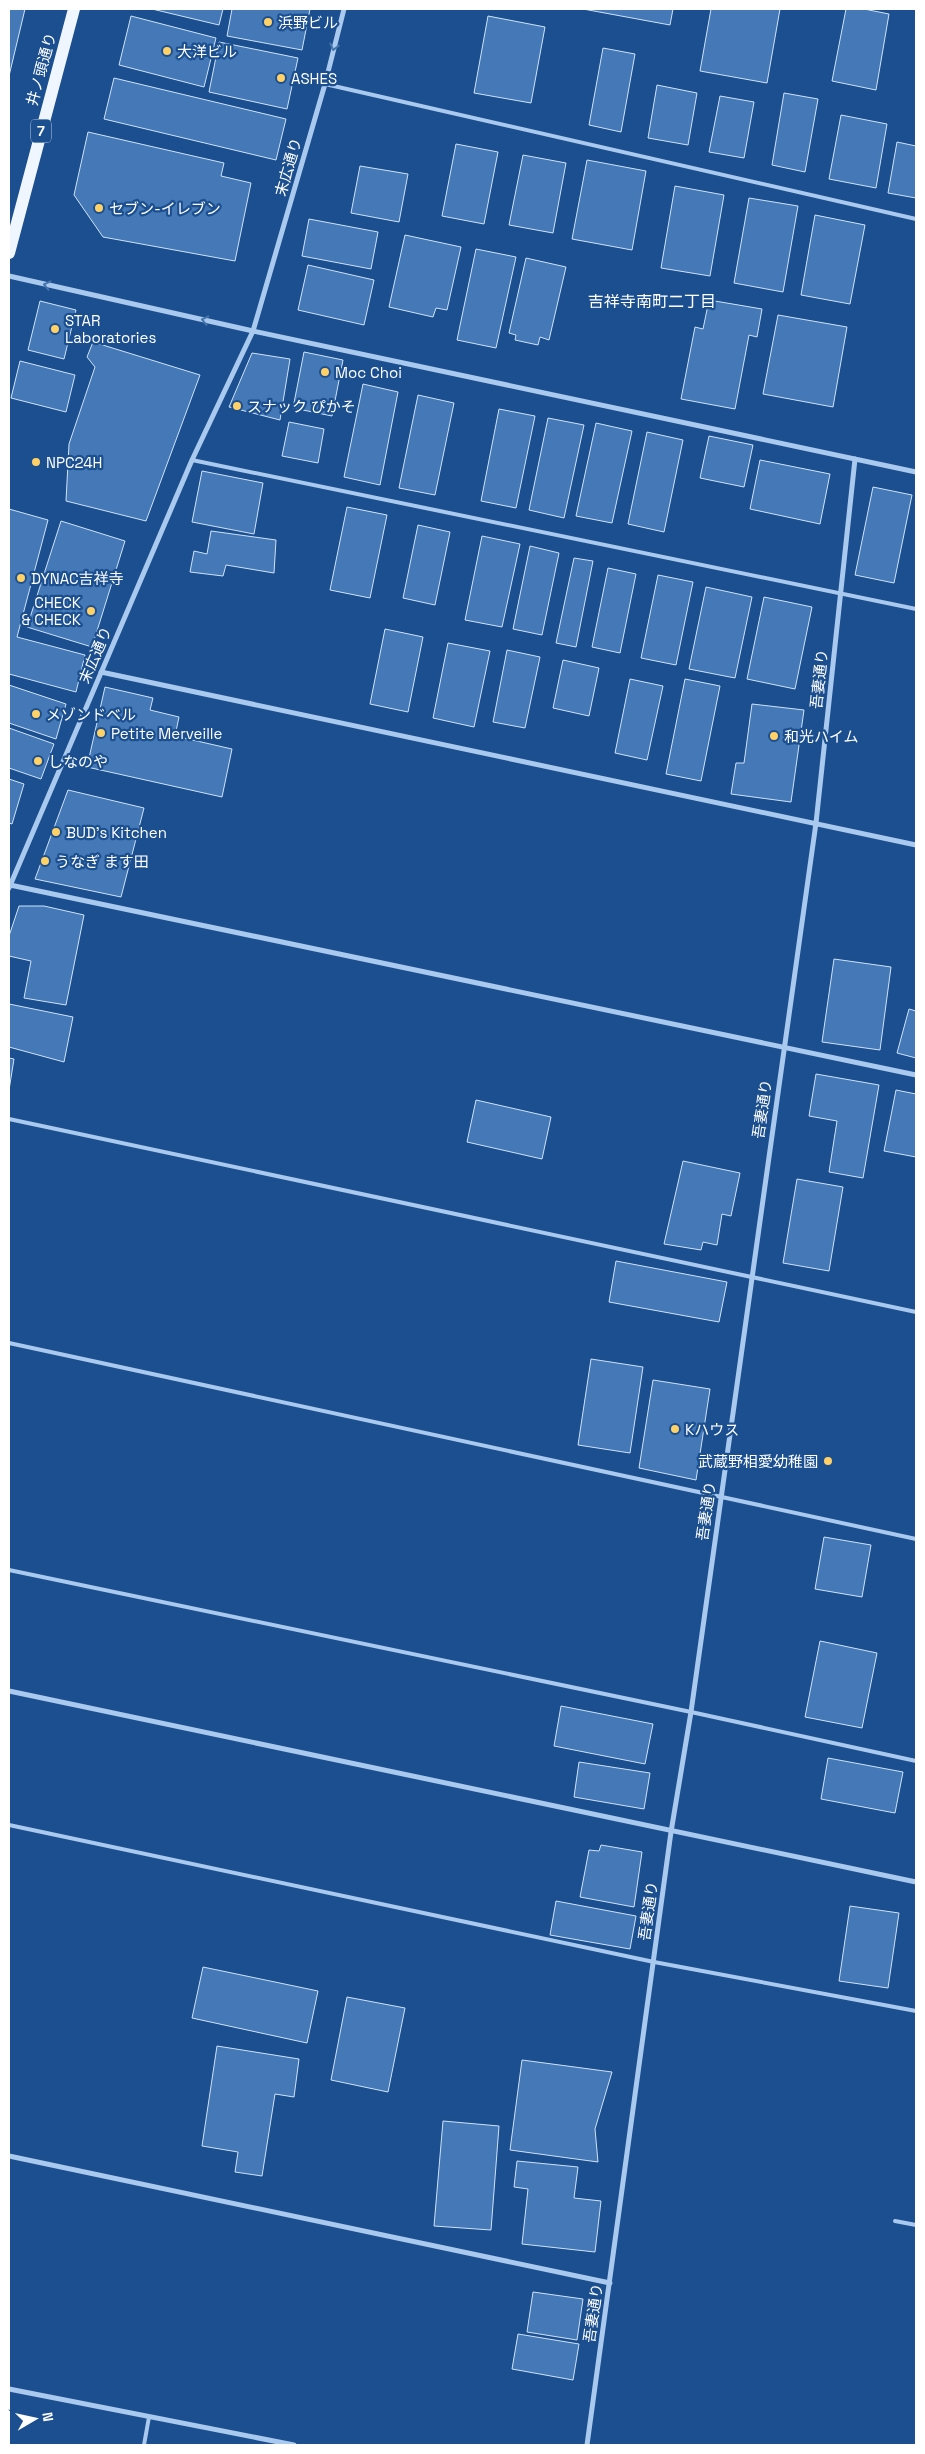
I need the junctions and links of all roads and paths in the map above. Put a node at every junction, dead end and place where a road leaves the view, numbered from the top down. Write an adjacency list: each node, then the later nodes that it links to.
1 (74, 9): 5 (main road, 井ノ頭通り / 7)
2 (344, 9): 3 (street, 末広通り, one-way to 3)
3 (325, 84): 4 (lane); 7 (street, 末広通り)
4 (916, 220)
5 (9, 253)
6 (9, 276): 7 (street, one-way to 6)
7 (253, 331): 8 (street); 9 (street, 末広通り)
8 (855, 459): 10 (street); 11 (street, 吾妻通り)
9 (192, 460): 11 (lane); 13 (street, 末広通り)
10 (916, 472)
11 (841, 592): 12 (lane); 14 (street, 吾妻通り)
12 (916, 610)
13 (101, 672): 14 (street); 16 (street, 末広通り)
14 (816, 823): 15 (street); 17 (street, 吾妻通り)
15 (916, 845)
16 (9, 887): 17 (street)
17 (784, 1047): 18 (street); 20 (street, 吾妻通り)
18 (916, 1076)
19 (9, 1119): 20 (lane)
20 (751, 1276): 21 (lane); 23 (street, 吾妻通り)
21 (916, 1312)
22 (9, 1343): 23 (lane)
23 (721, 1496): 24 (lane); 27 (street, 吾妻通り)
24 (916, 1539)
25 (9, 1570): 27 (lane)
26 (9, 1691): 30 (street)
27 (691, 1712): 28 (lane); 30 (street, 吾妻通り)
28 (916, 1761)
29 (9, 1825): 32 (lane)
30 (671, 1832): 31 (street); 32 (street, 吾妻通り)
31 (916, 1882)
32 (654, 1962): 33 (lane); 37 (street, 吾妻通り)
33 (916, 2011)
34 (9, 2156): 37 (street)
35 (895, 2221): 36 (lane)
36 (916, 2225)
37 (610, 2284): 42 (street, 吾妻通り)
38 (9, 2389): 39 (street)
39 (149, 2417): 40 (lane); 41 (street)
40 (144, 2445)
41 (294, 2445)
42 (588, 2445)

